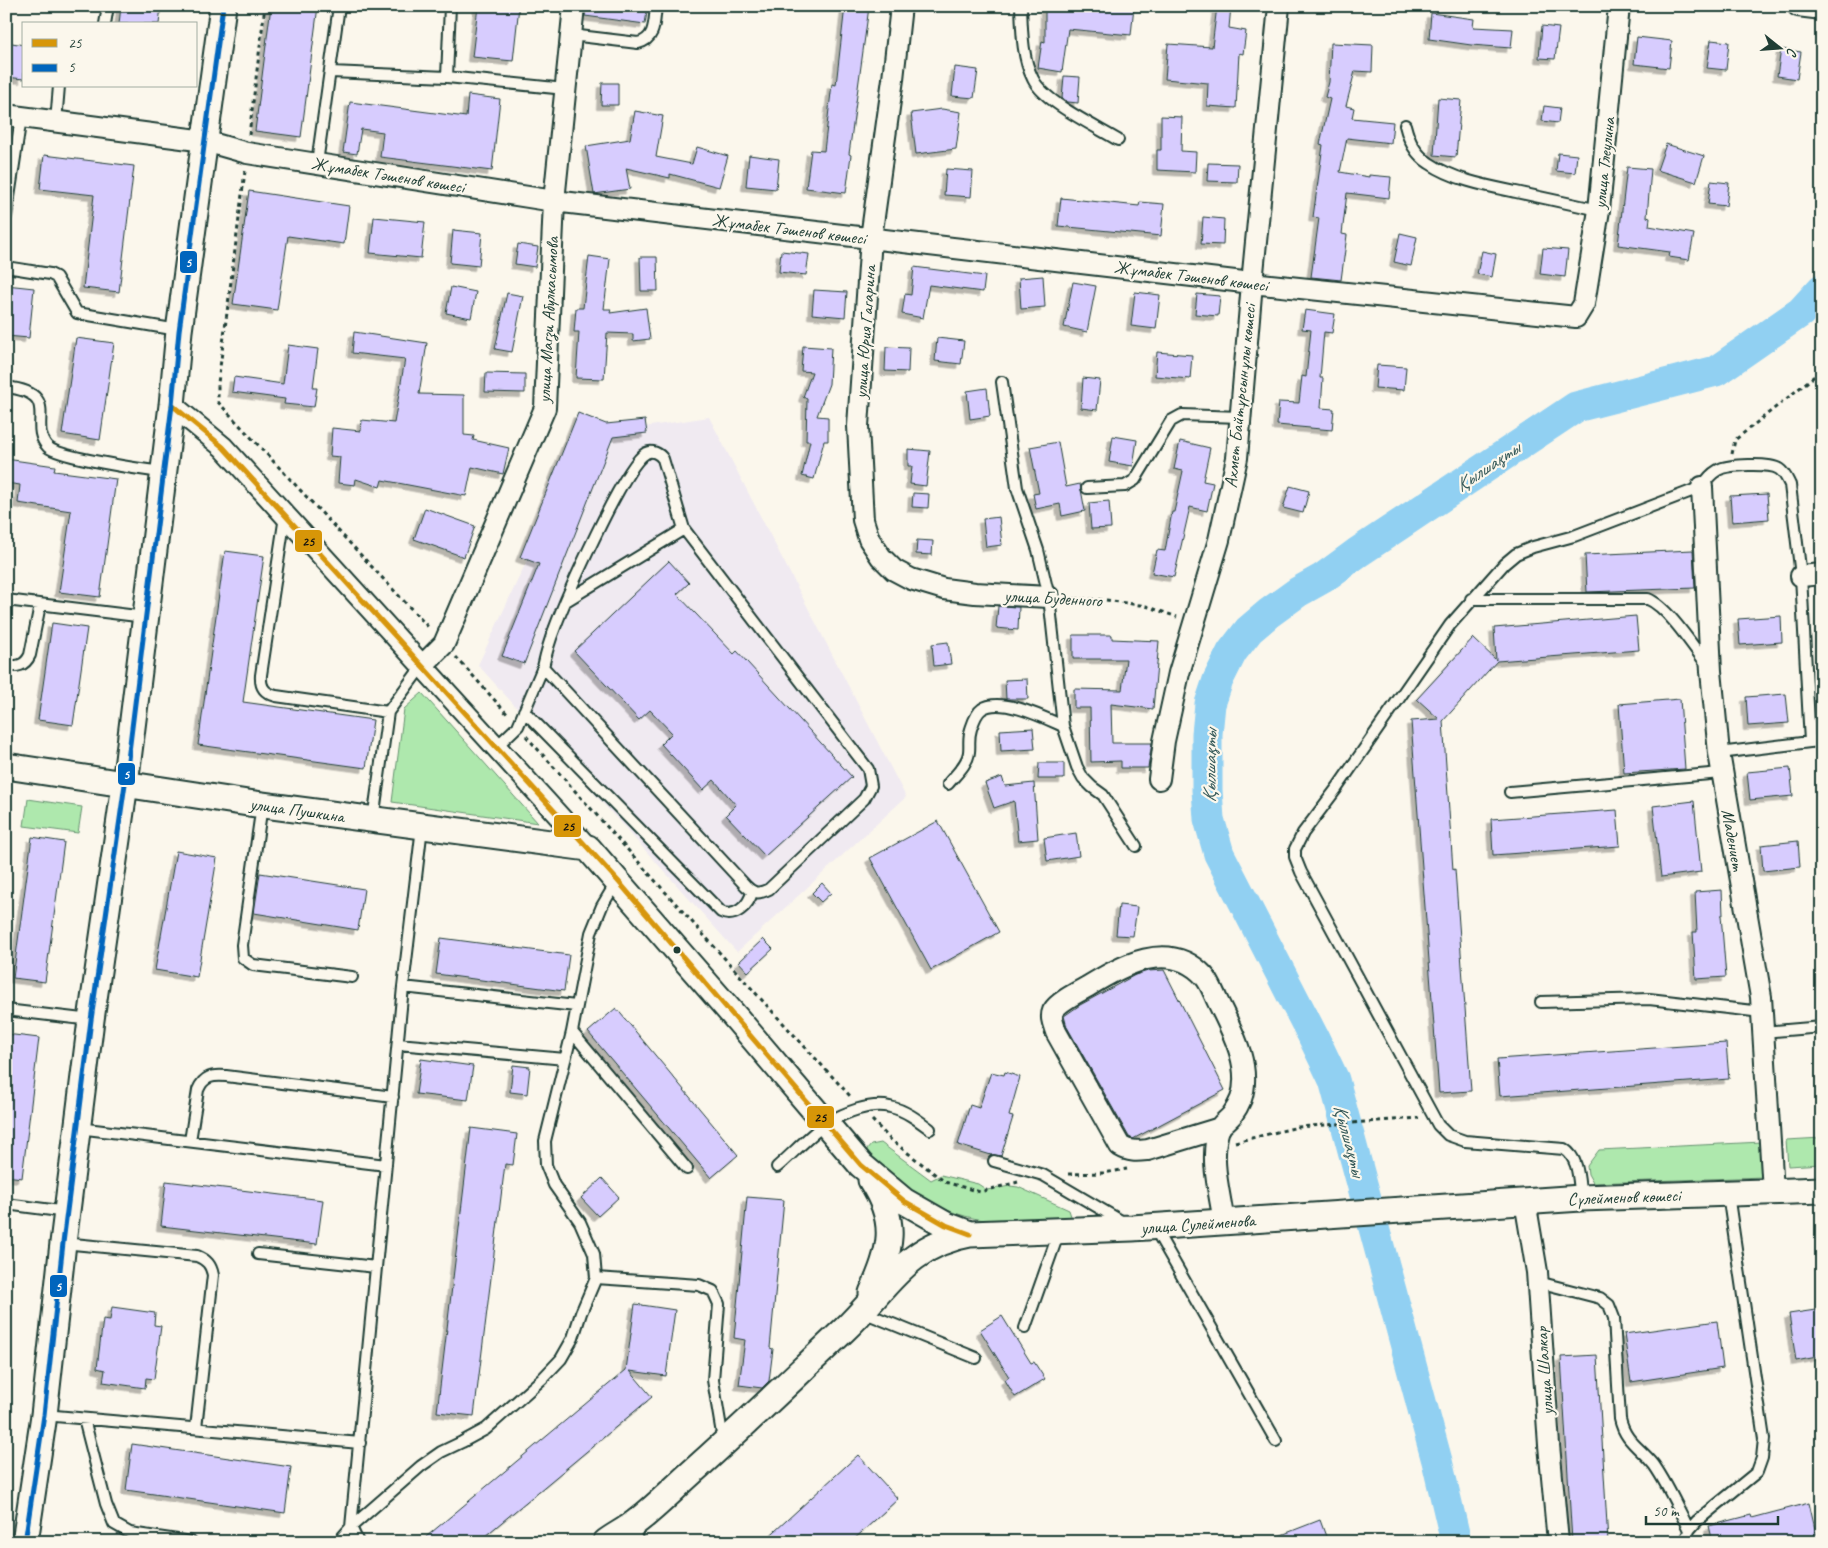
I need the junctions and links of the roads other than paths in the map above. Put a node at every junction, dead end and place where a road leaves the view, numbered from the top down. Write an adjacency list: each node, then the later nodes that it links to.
1 (108, 6): 13 (lane)
2 (222, 6): 23 (street)
3 (339, 6): 15 (lane)
4 (450, 6): 16 (lane)
5 (574, 6): 14 (street, улица Магзи Абулкасымова)
6 (656, 6): 14 (lane)
7 (901, 6): 29 (street, улица Юрия Гагарина)
8 (1021, 6): 22 (lane)
9 (1279, 6): 31 (street, Ахмет Байтұрсынұлы көшесі)
10 (1619, 6): 27 (street, улица Тлеулина)
11 (1798, 6): 12 (street)
12 (1822, 8)
13 (105, 22)
14 (571, 35): 18 (street, улица Магзи Абулкасымова)
15 (331, 72): 16 (lane); 24 (lane)
16 (446, 77): 18 (lane)
17 (59, 88): 20 (lane)
18 (565, 89): 25 (street, улица Магзи Абулкасымова)
19 (14, 116): 20 (street, Жұмабек Тәшенов көшесі); 26 (lane)
20 (56, 122): 23 (street, Жұмабек Тәшенов көшесі)
21 (1405, 125): 27 (lane)
22 (1118, 140)
23 (205, 141): 24 (street, Жұмабек Тәшенов көшесі); 33 (street)
24 (317, 163): 25 (street, Жұмабек Тәшенов көшесі)
25 (554, 201): 29 (street, Жұмабек Тәшенов көшесі); 53 (street, улица Магзи Абулкасымова)
26 (7, 204): 28 (lane)
27 (1599, 210): 32 (street, улица Тлеулина)
28 (6, 217)
29 (871, 238): 31 (street, Жұмабек Тәшенов көшесі); 45 (street, улица Юрия Гагарина)
30 (6, 267): 33 (lane)
31 (1252, 283): 32 (street, Жұмабек Тәшенов көшесі); 37 (street, Ахмет Байтұрсынұлы көшесі)
32 (1576, 317)
33 (179, 331): 36 (street)
34 (1002, 382): 46 (lane)
35 (6, 386): 38 (lane)
36 (172, 405): 38 (street); 41 (street)
37 (1240, 417): 40 (lane); 65 (street, Ахмет Байтұрсынұлы көшесі)
38 (163, 472): 51 (street)
39 (1702, 487): 44 (lane); 47 (lane); 55 (street, Мадениет)
40 (1087, 488)
41 (285, 516): 53 (street); 57 (lane)
42 (684, 529): 49 (lane); 49 (lane); 75 (lane)
43 (1822, 574): 44 (street)
44 (1801, 576): 60 (lane)
45 (910, 579): 46 (street, улица Буденного)
46 (1049, 597): 58 (lane)
47 (1471, 599): 55 (lane); 102 (lane)
48 (6, 600): 50 (lane)
49 (566, 601): 54 (lane)
50 (40, 605): 51 (lane); 52 (lane)
51 (145, 617): 66 (street)
52 (6, 666)
53 (422, 666): 57 (lane); 61 (street)
54 (543, 667): 56 (lane); 75 (lane)
55 (1711, 671): 62 (street, Мадениет)
56 (524, 710): 61 (lane); 75 (lane)
57 (388, 712): 70 (lane)
58 (1063, 726): 67 (lane); 72 (lane)
59 (1822, 741): 60 (lane)
60 (1810, 742): 62 (lane)
61 (496, 747): 73 (street)
62 (1719, 753): 64 (street, Мадениет)
63 (6, 766): 66 (street, улица Пушкина)
64 (1721, 774): 68 (lane); 81 (street, Мадениет)
65 (1159, 779)
66 (125, 784): 69 (street, улица Пушкина); 82 (street)
67 (948, 784)
68 (1510, 792)
69 (262, 804): 70 (street, улица Пушкина); 76 (lane)
70 (373, 820): 71 (street, улица Пушкина)
71 (422, 827): 73 (street, улица Пушкина); 77 (lane)
72 (1136, 846)
73 (588, 848): 74 (street)
74 (618, 881): 79 (lane); 89 (street)
75 (752, 892)
76 (352, 977)
77 (403, 986): 79 (lane); 86 (lane)
78 (1541, 1002): 81 (lane)
79 (576, 1006): 84 (lane)
80 (6, 1010): 82 (lane)
81 (1762, 1012): 85 (street, Мадениет)
82 (92, 1020): 90 (street)
83 (1822, 1027): 85 (lane)
84 (572, 1032): 87 (lane); 98 (lane)
85 (1763, 1032): 100 (street, Мадениет)
86 (398, 1044): 87 (lane); 88 (lane)
87 (565, 1059): 114 (lane)
88 (393, 1098): 93 (lane); 95 (lane)
89 (826, 1124): 92 (lane); 96 (street); 97 (lane)
90 (78, 1128): 93 (lane); 106 (street)
91 (1220, 1128): 91 (street); 107 (street)
92 (930, 1129)
93 (190, 1141): 95 (lane)
94 (994, 1161): 108 (lane)
95 (386, 1165): 113 (lane)
96 (861, 1165): 110 (street); 116 (street)
97 (777, 1167)
98 (687, 1169)
99 (1822, 1190): 100 (street, Сүлейменов көшесі)
100 (1773, 1191): 101 (street, Сүлейменов көшесі)
101 (1728, 1193): 102 (street, Сүлейменов көшесі); 126 (lane)
102 (1581, 1198): 103 (street, Сүлейменов көшесі)
103 (1526, 1202): 105 (street, Сүлейменов көшесі); 115 (street, улица Шалкар)
104 (6, 1204): 106 (lane)
105 (1426, 1209): 107 (street, улица Сулейменова)
106 (67, 1212): 111 (street)
107 (1224, 1223): 108 (street, улица Сулейменова)
108 (1143, 1227): 109 (street, улица Сулейменова); 122 (lane)
109 (1059, 1231): 110 (street, улица Сулейменова); 117 (lane)
110 (970, 1234): 116 (street)
111 (63, 1243): 119 (street); 121 (lane)
112 (258, 1254): 113 (lane)
113 (376, 1267): 123 (lane)
114 (596, 1278): 124 (lane); 125 (lane)
115 (1538, 1282): 126 (lane); 133 (street, улица Шалкар)
116 (863, 1312): 118 (lane); 124 (street)
117 (1025, 1328)
118 (976, 1358)
119 (44, 1415): 120 (lane); 128 (street)
120 (84, 1419): 121 (lane); 129 (lane)
121 (196, 1428): 123 (lane)
122 (1276, 1441)
123 (360, 1443): 125 (lane)
124 (724, 1444): 127 (street)
125 (351, 1527): 130 (lane); 131 (lane)
126 (1689, 1530): 134 (lane)
127 (635, 1534): 132 (street)
128 (25, 1542)
129 (191, 1542)
130 (338, 1542)
131 (358, 1542)
132 (606, 1542)
133 (1558, 1542)
134 (1686, 1542)

